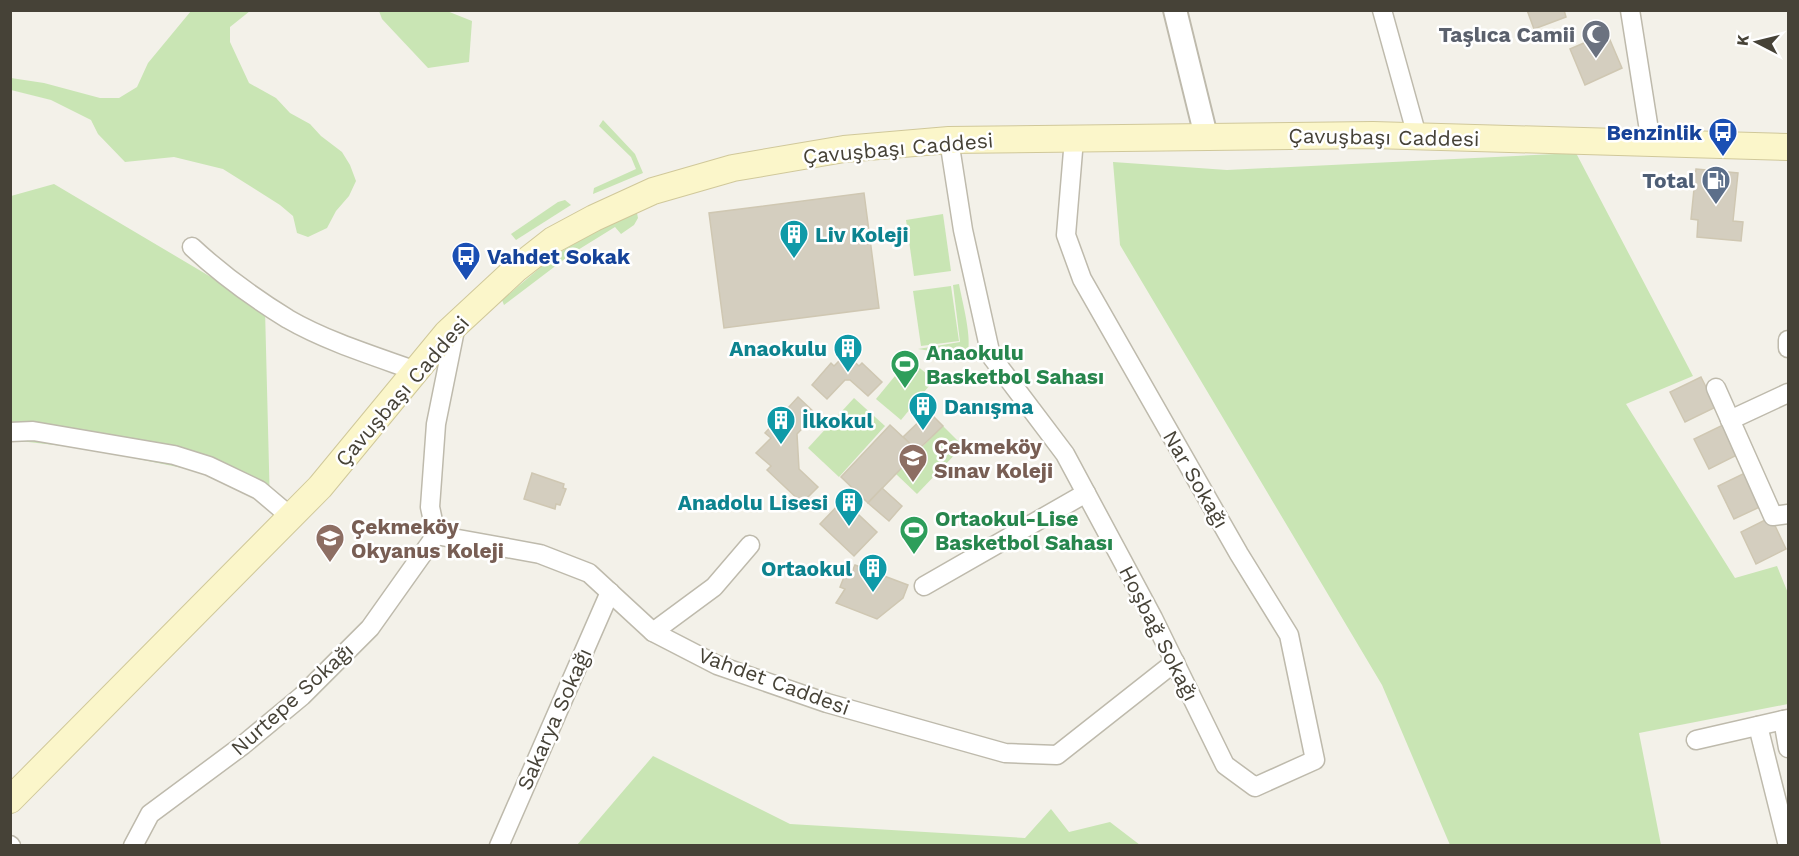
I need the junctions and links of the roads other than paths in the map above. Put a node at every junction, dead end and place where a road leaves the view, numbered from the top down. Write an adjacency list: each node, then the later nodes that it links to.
1 (1175, 10): 4 (street)
2 (1382, 10): 5 (street)
3 (1630, 10): 8 (street)
4 (1206, 136): 5 (main road, Çavuşbaşı Caddesi); 6 (main road, Çavuşbaşı Caddesi)
5 (1417, 136): 8 (main road, Çavuşbaşı Caddesi)
6 (1074, 139): 7 (main road, Çavuşbaşı Caddesi); 32 (street, Nar Sokağı)
7 (949, 140): 11 (main road, Çavuşbaşı Caddesi); 19 (street, Hoşbağ Sokağı)
8 (1651, 143): 9 (main road, Çavuşbaşı Caddesi)
9 (1788, 147)
10 (192, 247): 14 (street)
11 (456, 325): 14 (main road, Çavuşbaşı Caddesi); 22 (street)
12 (1788, 340): 13 (street)
13 (1788, 348)
14 (416, 372): 21 (main road, Çavuşbaşı Caddesi)
15 (1716, 388): 17 (street)
16 (1788, 393): 17 (street)
17 (1730, 420): 20 (street)
18 (10, 432): 21 (street)
19 (1086, 493): 24 (street); 27 (street, Hoşbağ Sokağı)
20 (1788, 514)
21 (291, 517): 33 (main road, Çavuşbaşı Caddesi)
22 (436, 535): 25 (street, Vahdet Caddesi); 34 (street, Nurtepe Sokağı)
23 (750, 545): 26 (street)
24 (924, 586)
25 (610, 592): 26 (street, Vahdet Caddesi); 35 (street, Sakarya Sokağı)
26 (653, 632): 27 (street, Vahdet Caddesi)
27 (1174, 662): 32 (street, Hoşbağ Sokağı)
28 (1785, 720): 29 (street); 31 (street)
29 (1758, 726): 30 (street); 36 (street)
30 (1696, 740)
31 (1788, 748)
32 (1255, 787)
33 (10, 800)
34 (133, 846)
35 (499, 846)
36 (1788, 846)

